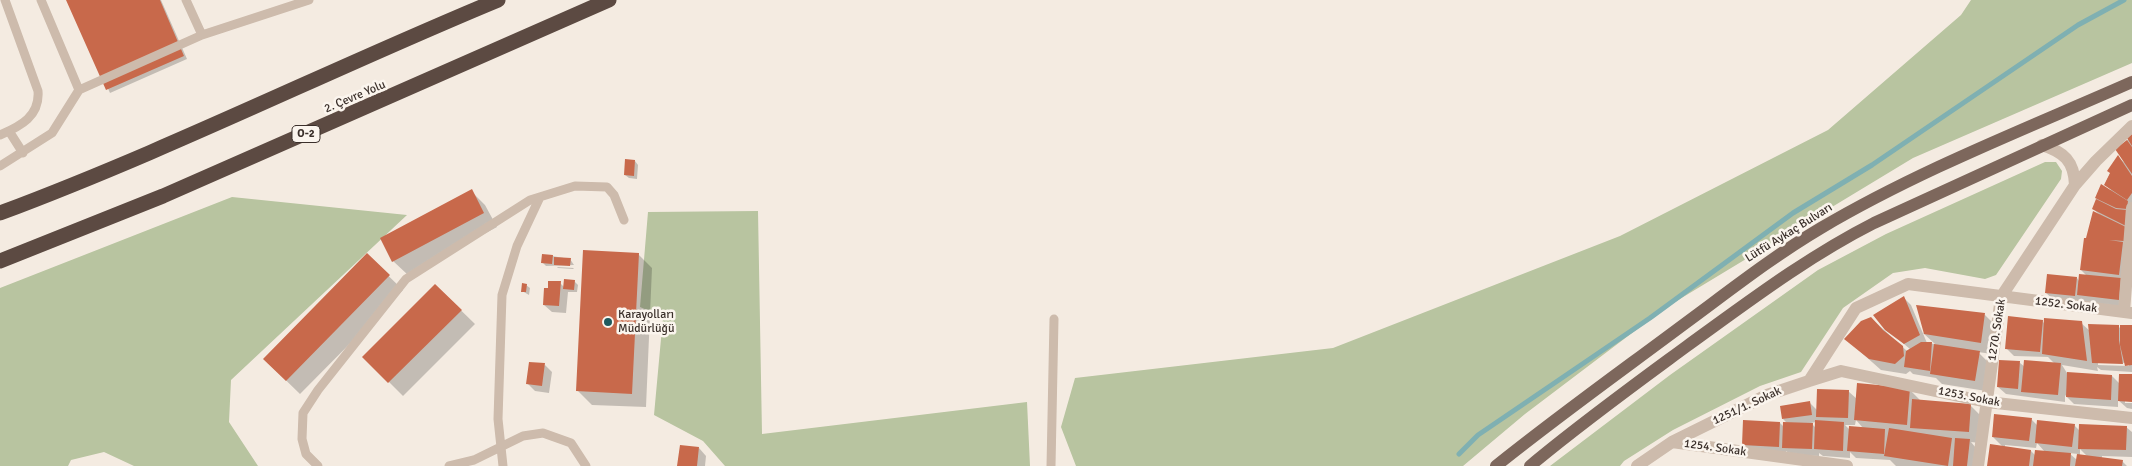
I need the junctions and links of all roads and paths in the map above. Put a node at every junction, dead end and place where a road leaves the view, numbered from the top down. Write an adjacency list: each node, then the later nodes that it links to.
1 (5, 0): 12 (lane)
2 (41, 0): 9 (lane)
3 (186, 0): 7 (lane)
4 (309, 0): 7 (lane)
5 (498, 0): 20 (highway)
6 (609, 0): 23 (highway, 2. Çevre Yolu / O-2)
7 (202, 35): 9 (lane)
8 (2132, 82): 37 (main road, Lütfü Aykaç Bulvarı)
9 (79, 90): 15 (lane)
10 (2132, 105): 14 (main road)
11 (2132, 126): 17 (street, 1270. Sokak)
12 (9, 131): 13 (lane); 15 (lane)
13 (0, 135)
14 (2042, 145): 17 (street); 38 (main road)
15 (23, 153): 16 (lane)
16 (0, 166)
17 (2075, 185): 24 (street, 1270. Sokak)
18 (540, 197): 21 (lane); 31 (lane); 32 (lane)
19 (2132, 208): 22 (street)
20 (0, 213)
21 (624, 220)
22 (2131, 225): 25 (street)
23 (0, 261)
24 (2001, 297): 25 (street, 1252. Sokak); 27 (street); 28 (street, 1270. Sokak)
25 (2128, 312)
26 (1054, 319): 36 (lane)
27 (1809, 381): 28 (street, 1253. Sokak); 30 (street, 1251/1. Sokak)
28 (1986, 402): 29 (street, 1253. Sokak); 41 (street, 1270. Sokak)
29 (2132, 418)
30 (1672, 442): 39 (street, 1251/1. Sokak); 40 (street, 1254. Sokak)
31 (500, 447): 33 (lane); 34 (lane); 35 (lane)
32 (318, 466)
33 (449, 466)
34 (503, 466)
35 (587, 466)
36 (1051, 466)
37 (1496, 466)
38 (1530, 466)
39 (1637, 466)
40 (1847, 466)
41 (1978, 466)

